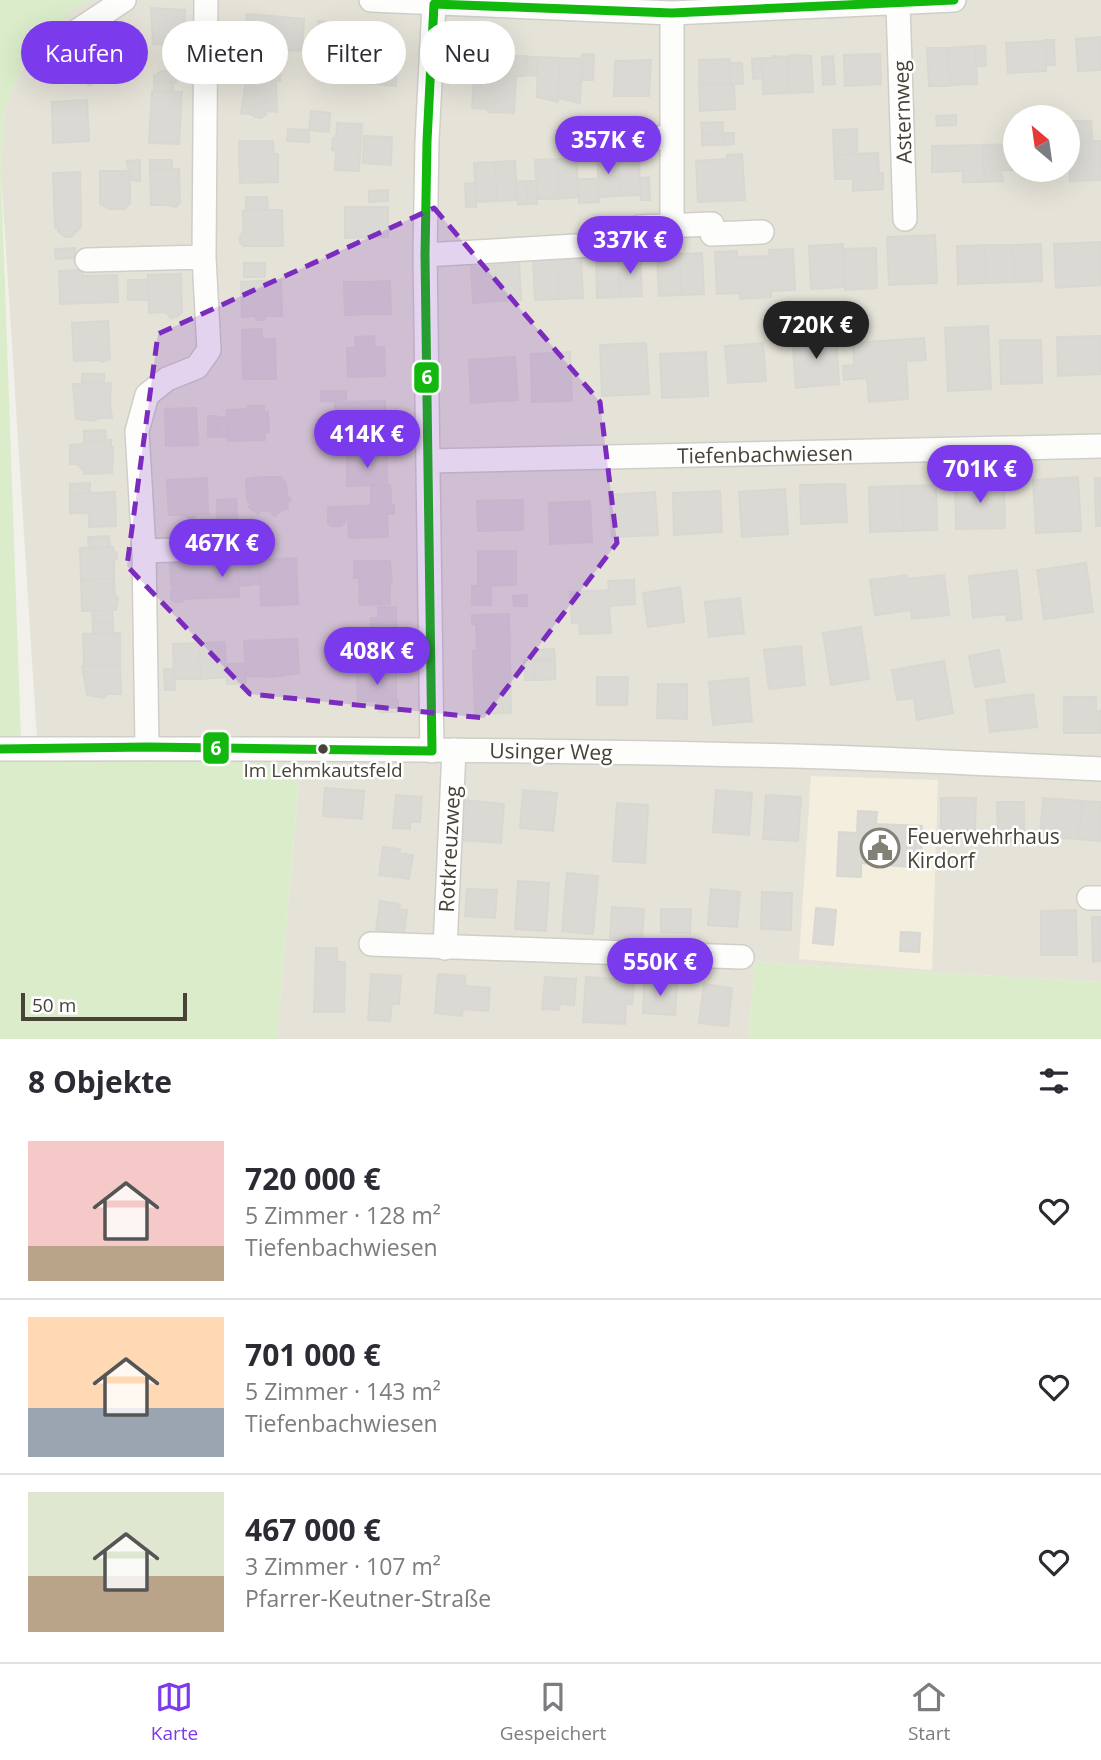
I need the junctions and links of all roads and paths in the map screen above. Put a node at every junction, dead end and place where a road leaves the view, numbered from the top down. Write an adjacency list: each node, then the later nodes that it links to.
1 (124, 0): 10 (street)
2 (206, 0): 19 (street)
3 (371, 0): 5 (street)
4 (954, 0): 8 (street)
5 (434, 4): 6 (street); 18 (street)
6 (527, 4): 9 (street)
7 (799, 4): 8 (street); 9 (street)
8 (898, 4): 13 (street, Asternweg)
9 (672, 13): 11 (street)
10 (92, 21)
11 (672, 137): 12 (street); 14 (street)
12 (587, 141)
13 (905, 219)
14 (672, 226): 15 (street); 16 (street)
15 (639, 227)
16 (762, 232)
17 (592, 245): 18 (street)
18 (425, 255): 22 (street)
19 (204, 257): 20 (street); 24 (street)
20 (87, 260)
21 (1101, 446): 22 (street, Tiefenbachwiesen)
22 (429, 461): 27 (street)
23 (260, 547): 24 (street)
24 (144, 551): 25 (street)
25 (147, 747): 26 (street, Usinger Weg); 27 (street, Usinger Weg)
26 (0, 749)
27 (443, 751): 28 (street, Usinger Weg); 30 (street, Rotkreuzweg)
28 (1101, 769)
29 (371, 944): 30 (street)
30 (445, 948): 31 (street)
31 (742, 957)

